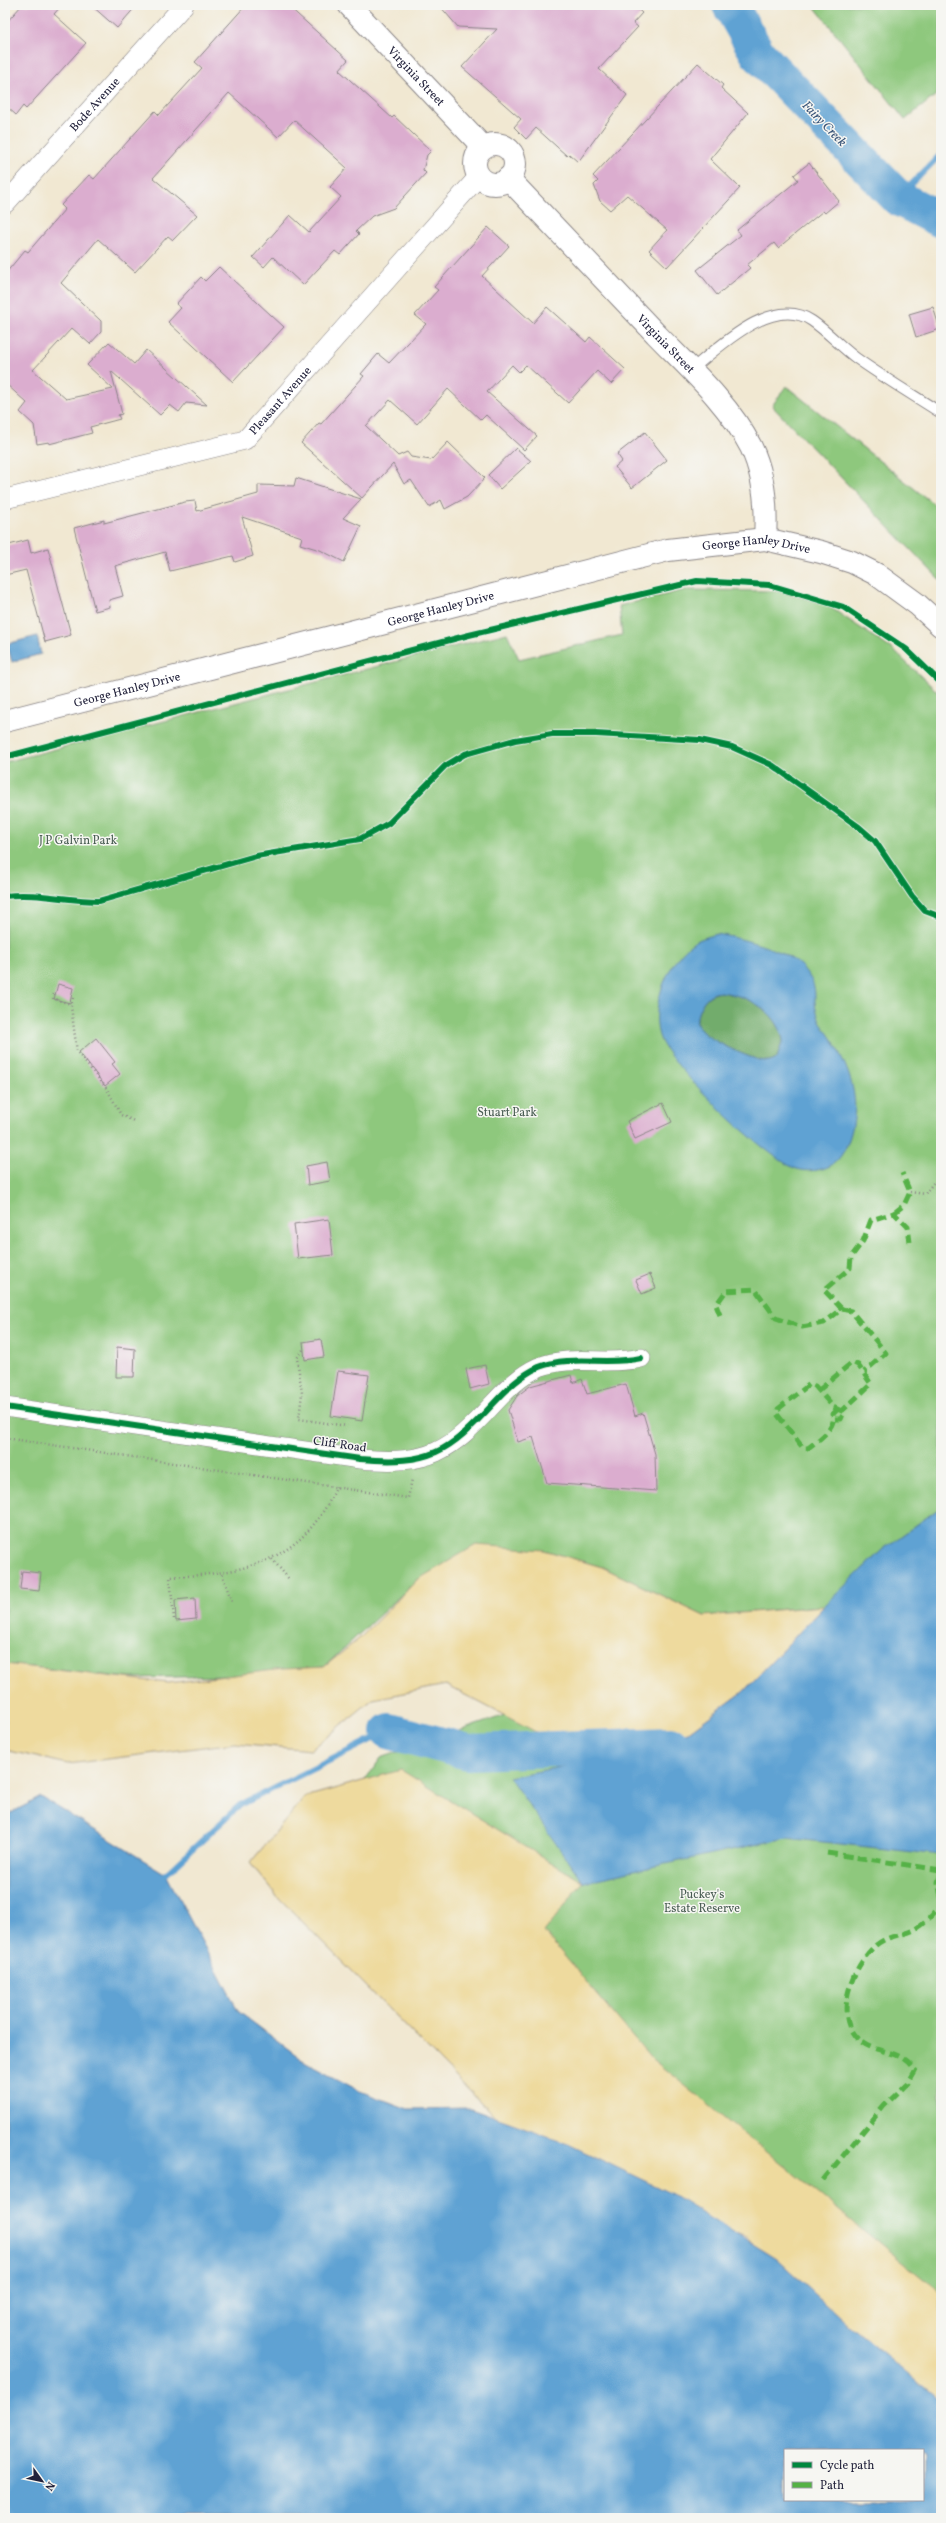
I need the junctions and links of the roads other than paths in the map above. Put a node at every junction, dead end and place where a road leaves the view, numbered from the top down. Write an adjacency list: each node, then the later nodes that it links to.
1 (184, 5): 6 (street, Bode Avenue)
2 (349, 5): 3 (main road, Virginia Street)
3 (484, 148): 4 (main road); 5 (main road)
4 (479, 176): 5 (main road); 9 (street, Pleasant Avenue)
5 (508, 178): 7 (main road, Virginia Street)
6 (5, 204)
7 (691, 370): 8 (lane); 10 (main road, Virginia Street)
8 (941, 413)
9 (5, 499)
10 (765, 539): 11 (main road, George Hanley Drive); 12 (main road, George Hanley Drive)
11 (941, 626)
12 (5, 721)
13 (641, 1358): 14 (street, Cliff Road)
14 (5, 1406)

